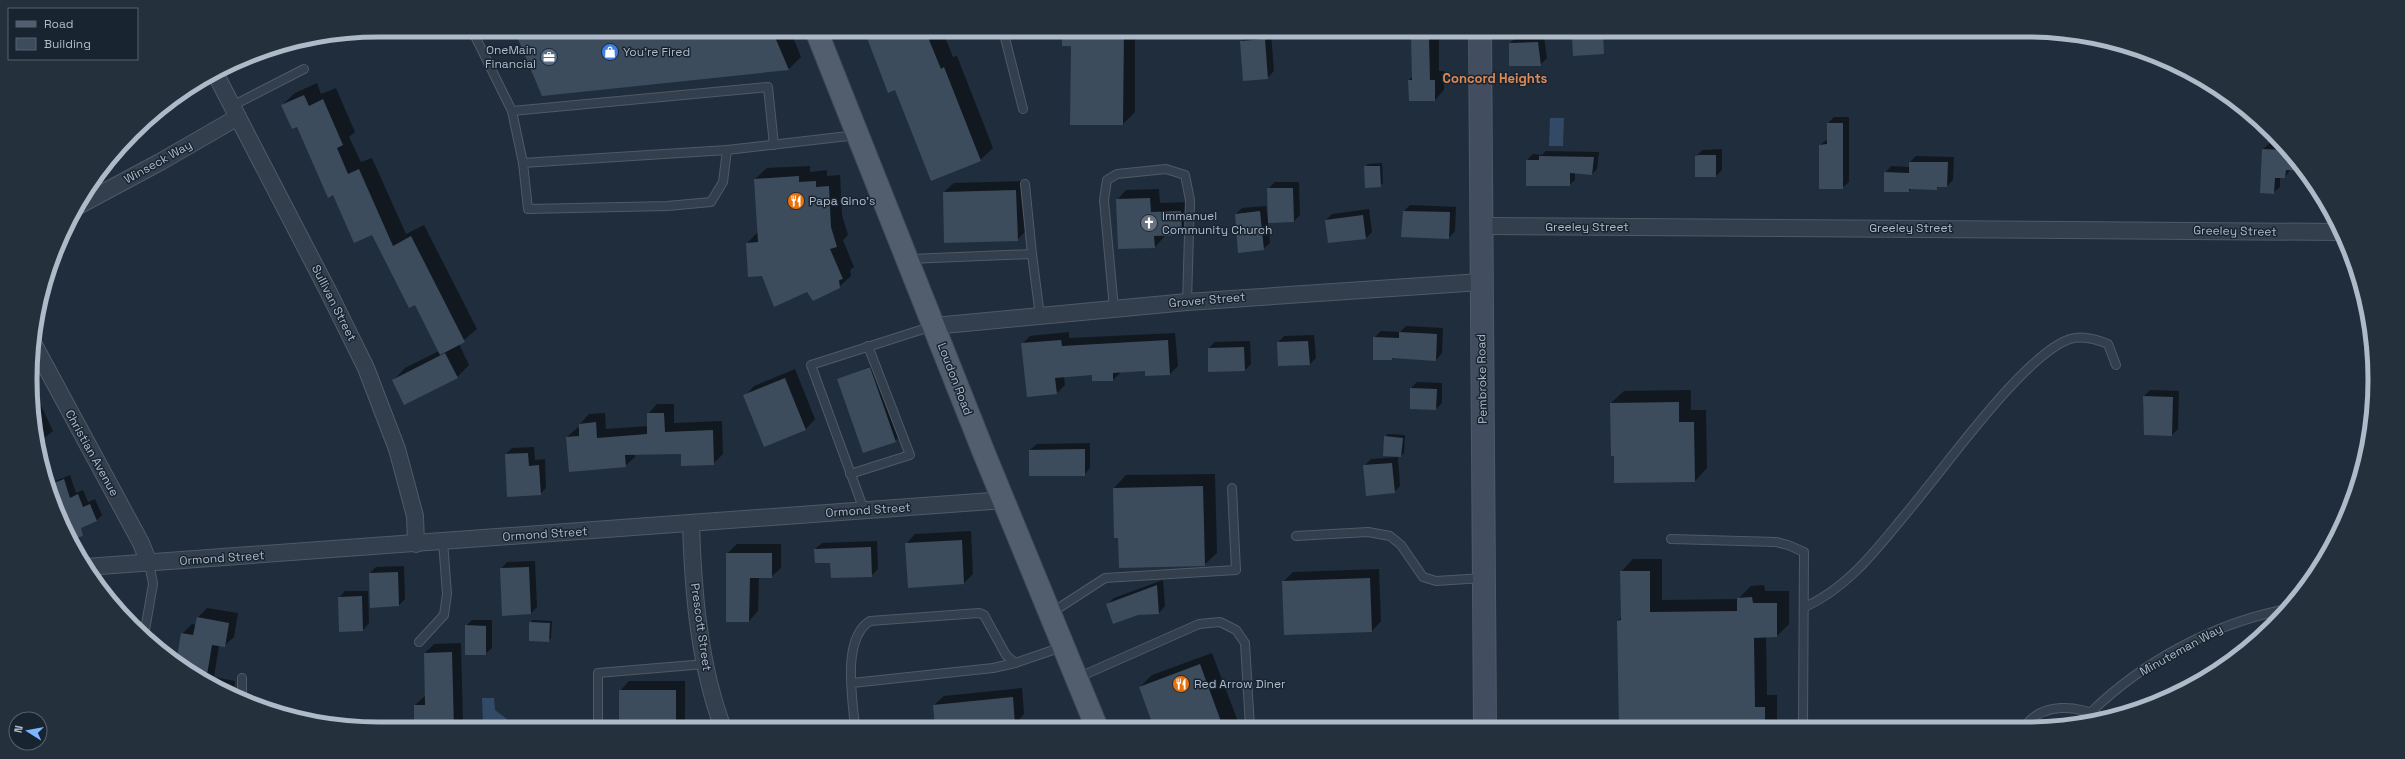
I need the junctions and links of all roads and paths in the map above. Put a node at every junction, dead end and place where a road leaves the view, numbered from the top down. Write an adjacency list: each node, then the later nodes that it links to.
1 (475, 37): 9 (lane)
2 (819, 37): 10 (main road, Loudon Road)
3 (1005, 37): 7 (lane)
4 (1480, 37): 16 (street, Pembroke Road)
5 (304, 69): 8 (lane)
6 (217, 78): 8 (street, Sullivan Street)
7 (1023, 109)
8 (235, 111): 15 (street, Winseck Way); 36 (street, Sullivan Street)
9 (512, 111): 11 (lane); 13 (lane)
10 (857, 135): 11 (lane); 19 (main road, Loudon Road)
11 (774, 145): 12 (lane)
12 (727, 150): 13 (lane); 13 (lane)
13 (523, 163)
14 (1025, 184): 18 (lane)
15 (87, 201)
16 (1481, 226): 17 (street, Greeley Street); 20 (street, Pembroke Road)
17 (2335, 232)
18 (1032, 254): 19 (lane); 23 (lane)
19 (907, 259): 24 (main road, Loudon Road)
20 (1481, 282): 21 (street, Grover Street); 39 (street, Pembroke Road)
21 (1187, 302): 22 (street, Grover Street); 22 (lane)
22 (1114, 308): 23 (street, Grover Street)
23 (1040, 316): 24 (street, Grover Street)
24 (934, 326): 25 (lane); 30 (main road, Loudon Road)
25 (868, 346): 28 (lane); 28 (lane)
26 (38, 353): 37 (street, Christian Avenue)
27 (2116, 365): 40 (lane)
28 (850, 474): 31 (lane)
29 (1232, 488): 42 (lane)
30 (1005, 500): 31 (street, Ormond Street); 42 (main road, Loudon Road)
31 (864, 510): 32 (street, Ormond Street)
32 (691, 523): 35 (street, Ormond Street); 47 (street, Prescott Street)
33 (1296, 536): 39 (lane)
34 (1671, 539): 40 (lane)
35 (443, 541): 36 (street, Ormond Street); 44 (lane)
36 (416, 544): 37 (street, Ormond Street)
37 (150, 563): 38 (street, Ormond Street); 43 (lane)
38 (93, 567)
39 (1484, 578): 59 (street, Pembroke Road)
40 (1805, 607): 60 (lane)
41 (2278, 611): 52 (lane, Minuteman Way)
42 (1050, 613): 45 (main road, Loudon Road)
43 (145, 629)
44 (419, 642)
45 (1063, 647): 46 (lane); 49 (main road, Loudon Road)
46 (1015, 663): 50 (lane); 50 (lane)
47 (705, 664): 54 (lane); 55 (street, Prescott Street)
48 (242, 678): 51 (lane)
49 (1077, 678): 57 (main road, Loudon Road); 58 (lane)
50 (852, 683): 56 (lane)
51 (242, 693)
52 (2091, 712): 53 (lane); 61 (lane)
53 (2096, 714)
54 (598, 722)
55 (721, 722)
56 (855, 722)
57 (1095, 722)
58 (1250, 722)
59 (1485, 722)
60 (1803, 722)
61 (2029, 722)

